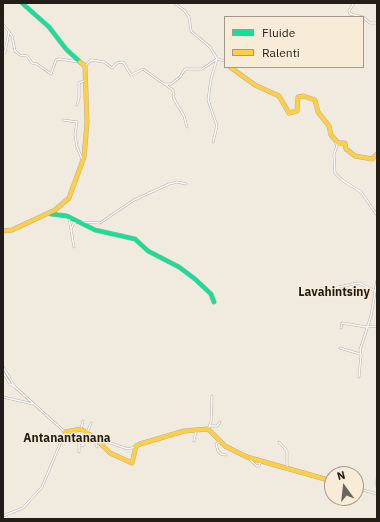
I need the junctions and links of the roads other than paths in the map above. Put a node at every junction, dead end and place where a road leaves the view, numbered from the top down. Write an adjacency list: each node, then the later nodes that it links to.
1 (22, 3): 12 (street)
2 (174, 3): 10 (street)
3 (354, 3): 4 (street)
4 (359, 16)
5 (364, 18): 6 (street)
6 (377, 23)
7 (3, 24): 8 (street)
8 (9, 32): 9 (street); 12 (street)
9 (3, 53)
10 (217, 59): 11 (street); 15 (street); 22 (street)
11 (224, 61)
12 (85, 66): 14 (street); 16 (street)
13 (231, 68): 21 (street)
14 (86, 80): 18 (street); 24 (street)
15 (174, 83): 16 (street); 17 (street)
16 (164, 84): 17 (street)
17 (173, 90): 20 (street)
18 (77, 105)
19 (63, 120): 24 (street)
20 (187, 128)
21 (334, 140): 23 (street); 27 (street)
22 (213, 142)
23 (377, 154)
24 (83, 161): 26 (street)
25 (186, 184): 29 (street)
26 (57, 212): 28 (street); 31 (street)
27 (377, 215)
28 (68, 216): 29 (street); 30 (street)
29 (78, 222): 30 (street); 36 (street)
30 (71, 229): 32 (street)
31 (3, 231)
32 (74, 248)
33 (377, 280): 35 (street)
34 (321, 288): 35 (street)
35 (376, 291): 37 (street)
36 (214, 302)
37 (366, 326): 38 (street); 39 (street); 41 (street)
38 (377, 326)
39 (341, 328)
40 (340, 348): 41 (street)
41 (360, 354): 44 (street)
42 (4, 367): 45 (street)
43 (3, 372): 45 (street)
44 (359, 377)
45 (15, 387): 48 (street)
46 (212, 396): 52 (street)
47 (3, 397): 48 (street)
48 (35, 405): 55 (street)
49 (83, 421): 54 (street)
50 (220, 422): 52 (street)
51 (92, 423): 54 (street)
52 (209, 428): 53 (street); 59 (street)
53 (196, 429): 58 (street); 63 (street)
54 (84, 431): 55 (street); 57 (street); 60 (street)
55 (65, 432): 71 (street)
56 (222, 437): 59 (street)
57 (97, 440): 63 (street); 63 (street); 64 (street)
58 (194, 441)
59 (219, 441): 66 (street); 67 (street)
60 (80, 442): 62 (street); 62 (street)
61 (280, 442): 67 (street)
62 (79, 446): 65 (street)
63 (136, 446)
64 (97, 447)
65 (79, 452)
66 (226, 455)
67 (287, 468): 68 (street)
68 (324, 479)
69 (364, 490): 70 (street)
70 (377, 494)
71 (3, 516)

